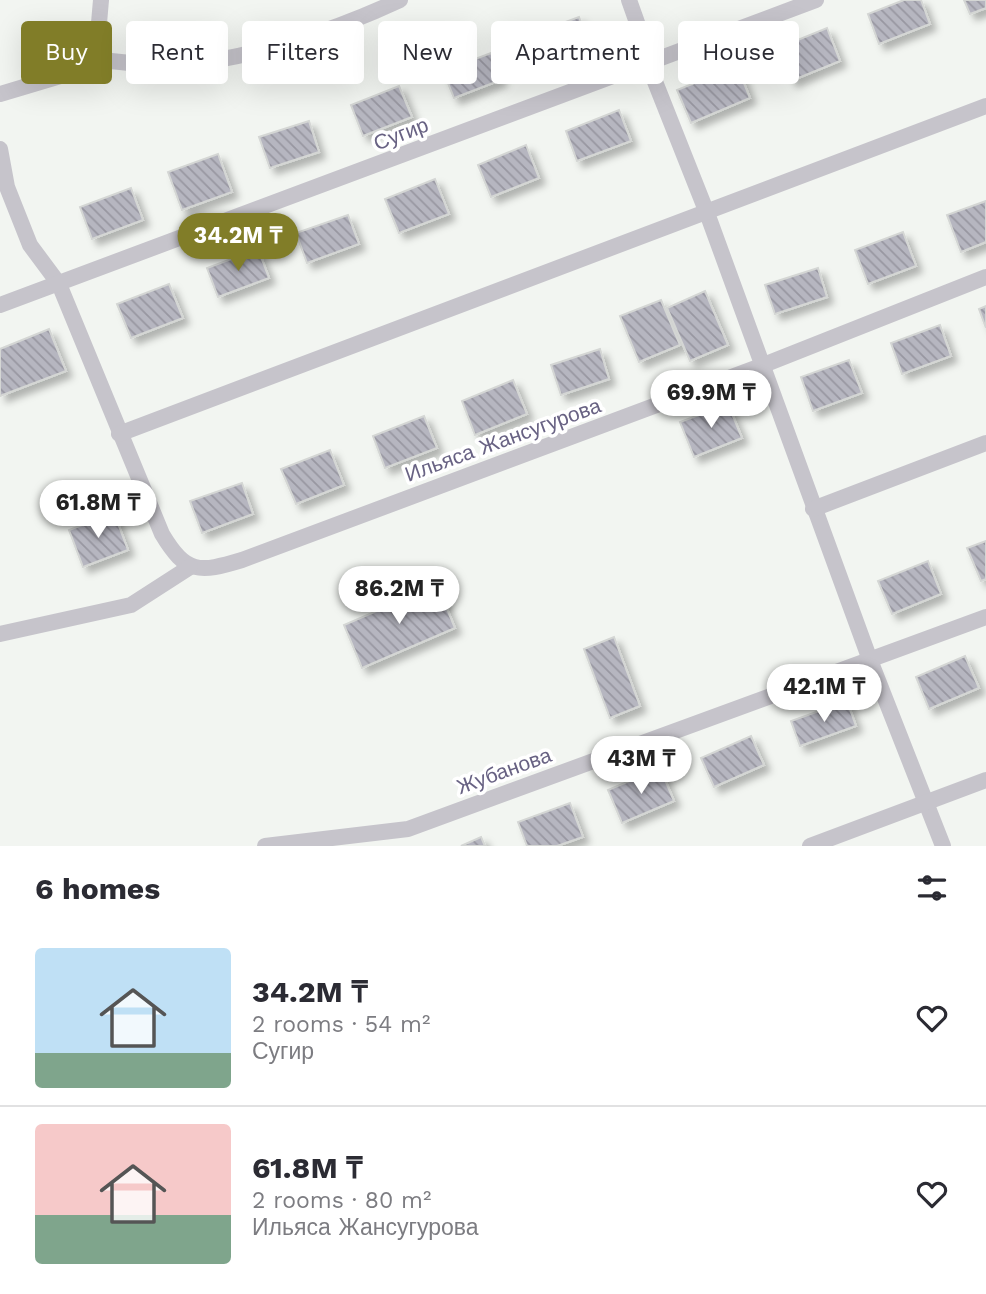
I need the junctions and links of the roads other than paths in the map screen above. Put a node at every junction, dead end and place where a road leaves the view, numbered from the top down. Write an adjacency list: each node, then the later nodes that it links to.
1 (102, 0): 5 (street)
2 (400, 0): 8 (street)
3 (629, 0): 6 (street)
4 (816, 0): 7 (street, Сугир)
5 (100, 21)
6 (636, 21)
7 (664, 58)
8 (112, 61)
9 (33, 84): 12 (street)
10 (594, 84): 17 (street, Сугир)
11 (658, 84): 15 (street)
12 (0, 94)
13 (986, 106): 15 (street)
14 (0, 149): 17 (street)
15 (707, 213): 19 (street); 20 (street)
16 (986, 277): 19 (street, Ильяса Жансугурова)
17 (59, 284): 18 (street, Сугир); 20 (street)
18 (0, 305)
19 (761, 366): 22 (street); 23 (street, Ильяса Жансугурова)
20 (119, 434): 23 (street)
21 (986, 443): 22 (street)
22 (813, 509): 26 (street)
23 (190, 567): 25 (street)
24 (986, 617): 26 (street, Жубанова)
25 (0, 634)
26 (870, 660): 28 (street); 29 (street, Жубанова)
27 (986, 780): 28 (street)
28 (926, 802): 30 (street); 31 (street)
29 (265, 846)
30 (810, 846)
31 (943, 846)

